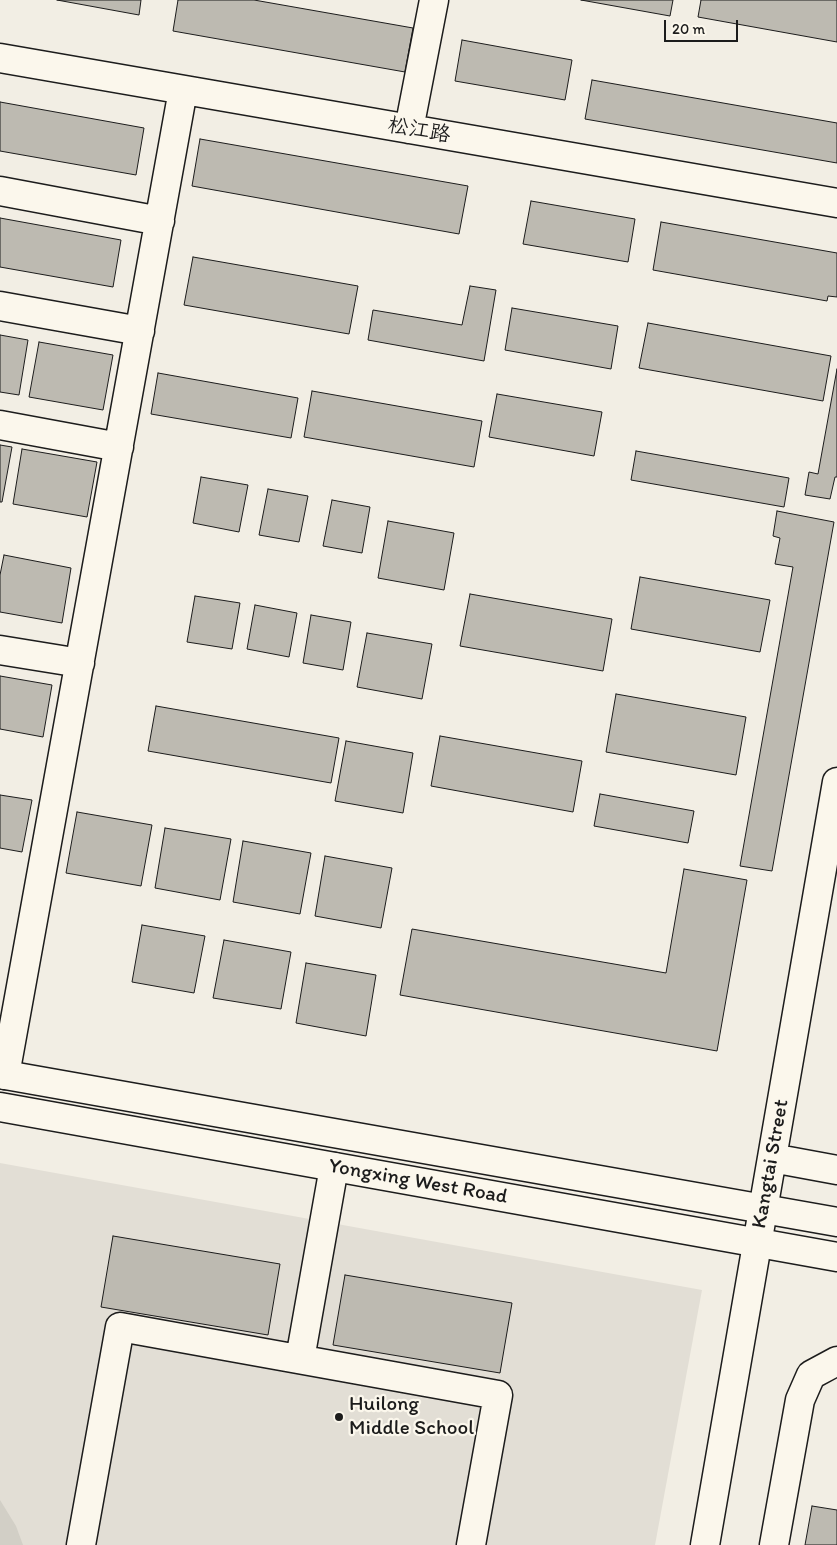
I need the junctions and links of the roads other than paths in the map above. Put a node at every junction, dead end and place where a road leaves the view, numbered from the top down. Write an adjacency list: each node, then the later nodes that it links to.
1 (434, 0): 4 (street)
2 (0, 58): 3 (street, 松江路)
3 (183, 90): 4 (street, 松江路); 7 (street)
4 (409, 129): 6 (street, 松江路)
5 (0, 191): 7 (street)
6 (837, 204)
7 (160, 221): 9 (street)
8 (0, 306): 9 (street)
9 (140, 331): 11 (street)
10 (0, 425): 11 (street)
11 (119, 447): 13 (street)
12 (0, 650): 13 (street)
13 (80, 664): 15 (street)
14 (837, 782): 17 (street, Kangtai Street)
15 (3, 1075): 20 (street, Yongxing West Road)
16 (0, 1107): 18 (street, Yongxing West Road)
17 (772, 1158): 19 (street); 20 (street, Kangtai Street)
18 (334, 1167): 22 (street, Yongxing West Road); 24 (street)
19 (837, 1170)
20 (763, 1209): 21 (street, Yongxing West Road); 22 (street, Kangtai Street)
21 (837, 1222)
22 (757, 1242): 23 (street, Yongxing West Road); 28 (street, Kangtai Street)
23 (837, 1257)
24 (300, 1359): 26 (street); 27 (street)
25 (837, 1361): 29 (street)
26 (81, 1545)
27 (471, 1545)
28 (705, 1545)
29 (774, 1545)

